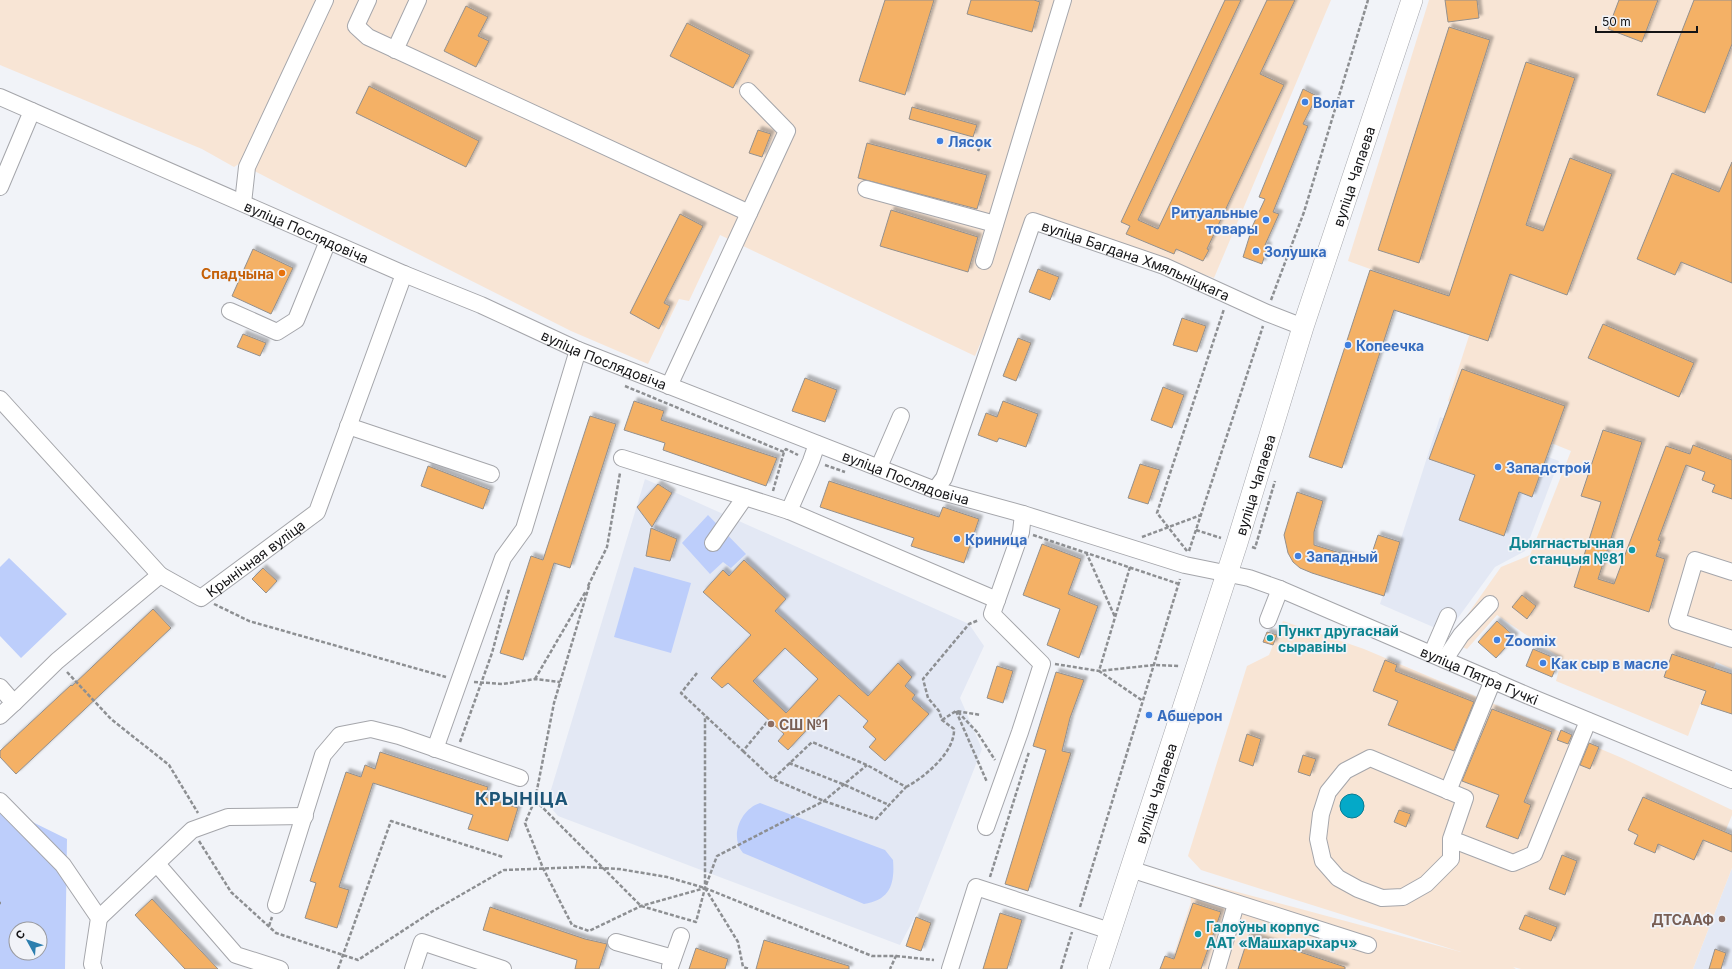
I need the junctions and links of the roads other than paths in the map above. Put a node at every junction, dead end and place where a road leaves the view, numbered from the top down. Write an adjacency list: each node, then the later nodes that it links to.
1 (325, 0): 12 (street)
2 (368, 0): 6 (street)
3 (418, 0): 6 (street)
4 (1063, 0): 14 (street)
5 (1412, 0): 19 (main road, вуліца Чапаева)
6 (395, 50): 13 (street)
7 (748, 91): 13 (street)
8 (0, 97): 9 (street, вуліца Послядовіча)
9 (32, 111): 10 (street); 12 (street, вуліца Послядовіча)
10 (0, 187)
11 (866, 189): 14 (street)
12 (243, 203): 15 (street, вуліца Послядовіча)
13 (749, 213): 21 (street)
14 (996, 224): 16 (street)
15 (328, 241): 17 (street, вуліца Послядовіча); 18 (street)
16 (984, 261)
17 (404, 274): 20 (street, вуліца Послядовіча); 24 (street, Крынічная вуліца)
18 (230, 311)
19 (1303, 327): 29 (street, вуліца Багдана Хмяльніцкага); 35 (main road, вуліца Чапаева)
20 (578, 350): 21 (street, вуліца Послядовіча); 49 (street)
21 (669, 386): 25 (street, вуліца Послядовіча)
22 (0, 399): 36 (street, Крынічная вуліца)
23 (900, 416): 27 (street)
24 (348, 426): 28 (street); 36 (street, Крынічная вуліца)
25 (817, 444): 27 (street, вуліца Послядовіча); 31 (street)
26 (622, 458): 30 (street)
27 (879, 468): 29 (street, вуліца Послядовіча)
28 (491, 474)
29 (936, 490): 32 (street, вуліца Послядовіча)
30 (745, 497): 31 (street); 33 (street)
31 (789, 511): 39 (street)
32 (1023, 514): 35 (street, вуліца Послядовіча); 39 (street)
33 (713, 543)
34 (1732, 572): 42 (street)
35 (1226, 573): 37 (street, вуліца Пятра Гучкі); 58 (main road, вуліца Чапаева)
36 (160, 575): 46 (street)
37 (1280, 589): 41 (street); 43 (street, вуліца Пятра Гучкі)
38 (1490, 604): 43 (street)
39 (994, 607): 55 (street)
40 (1448, 616): 43 (street)
41 (1268, 620)
42 (1732, 639)
43 (1439, 656): 44 (street, вуліца Пятра Гучкі)
44 (1493, 680): 48 (street, вуліца Пятра Гучкі); 52 (street)
45 (0, 687): 46 (street)
46 (14, 703): 47 (street)
47 (0, 716)
48 (1588, 721): 51 (street, вуліца Пятра Гучкі); 56 (street)
49 (435, 749): 50 (street); 54 (street)
50 (520, 778)
51 (1732, 780)
52 (1448, 791): 56 (street); 56 (street)
53 (0, 801): 61 (street)
54 (305, 816): 57 (street); 60 (street)
55 (986, 826)
56 (1451, 839)
57 (157, 864): 61 (street); 68 (street)
58 (1130, 869): 59 (street); 62 (main road, вуліца Чапаева)
59 (1236, 904): 65 (street); 73 (street)
60 (276, 905)
61 (99, 918): 67 (street)
62 (1110, 931): 71 (street); 72 (main road, вуліца Чапаева)
63 (681, 936): 66 (street)
64 (616, 942): 66 (street)
65 (1368, 945)
66 (672, 964)
67 (94, 969)
68 (280, 969)
69 (413, 969): 70 (street)
70 (503, 969)
71 (950, 969)
72 (1098, 969)
73 (1217, 969)

